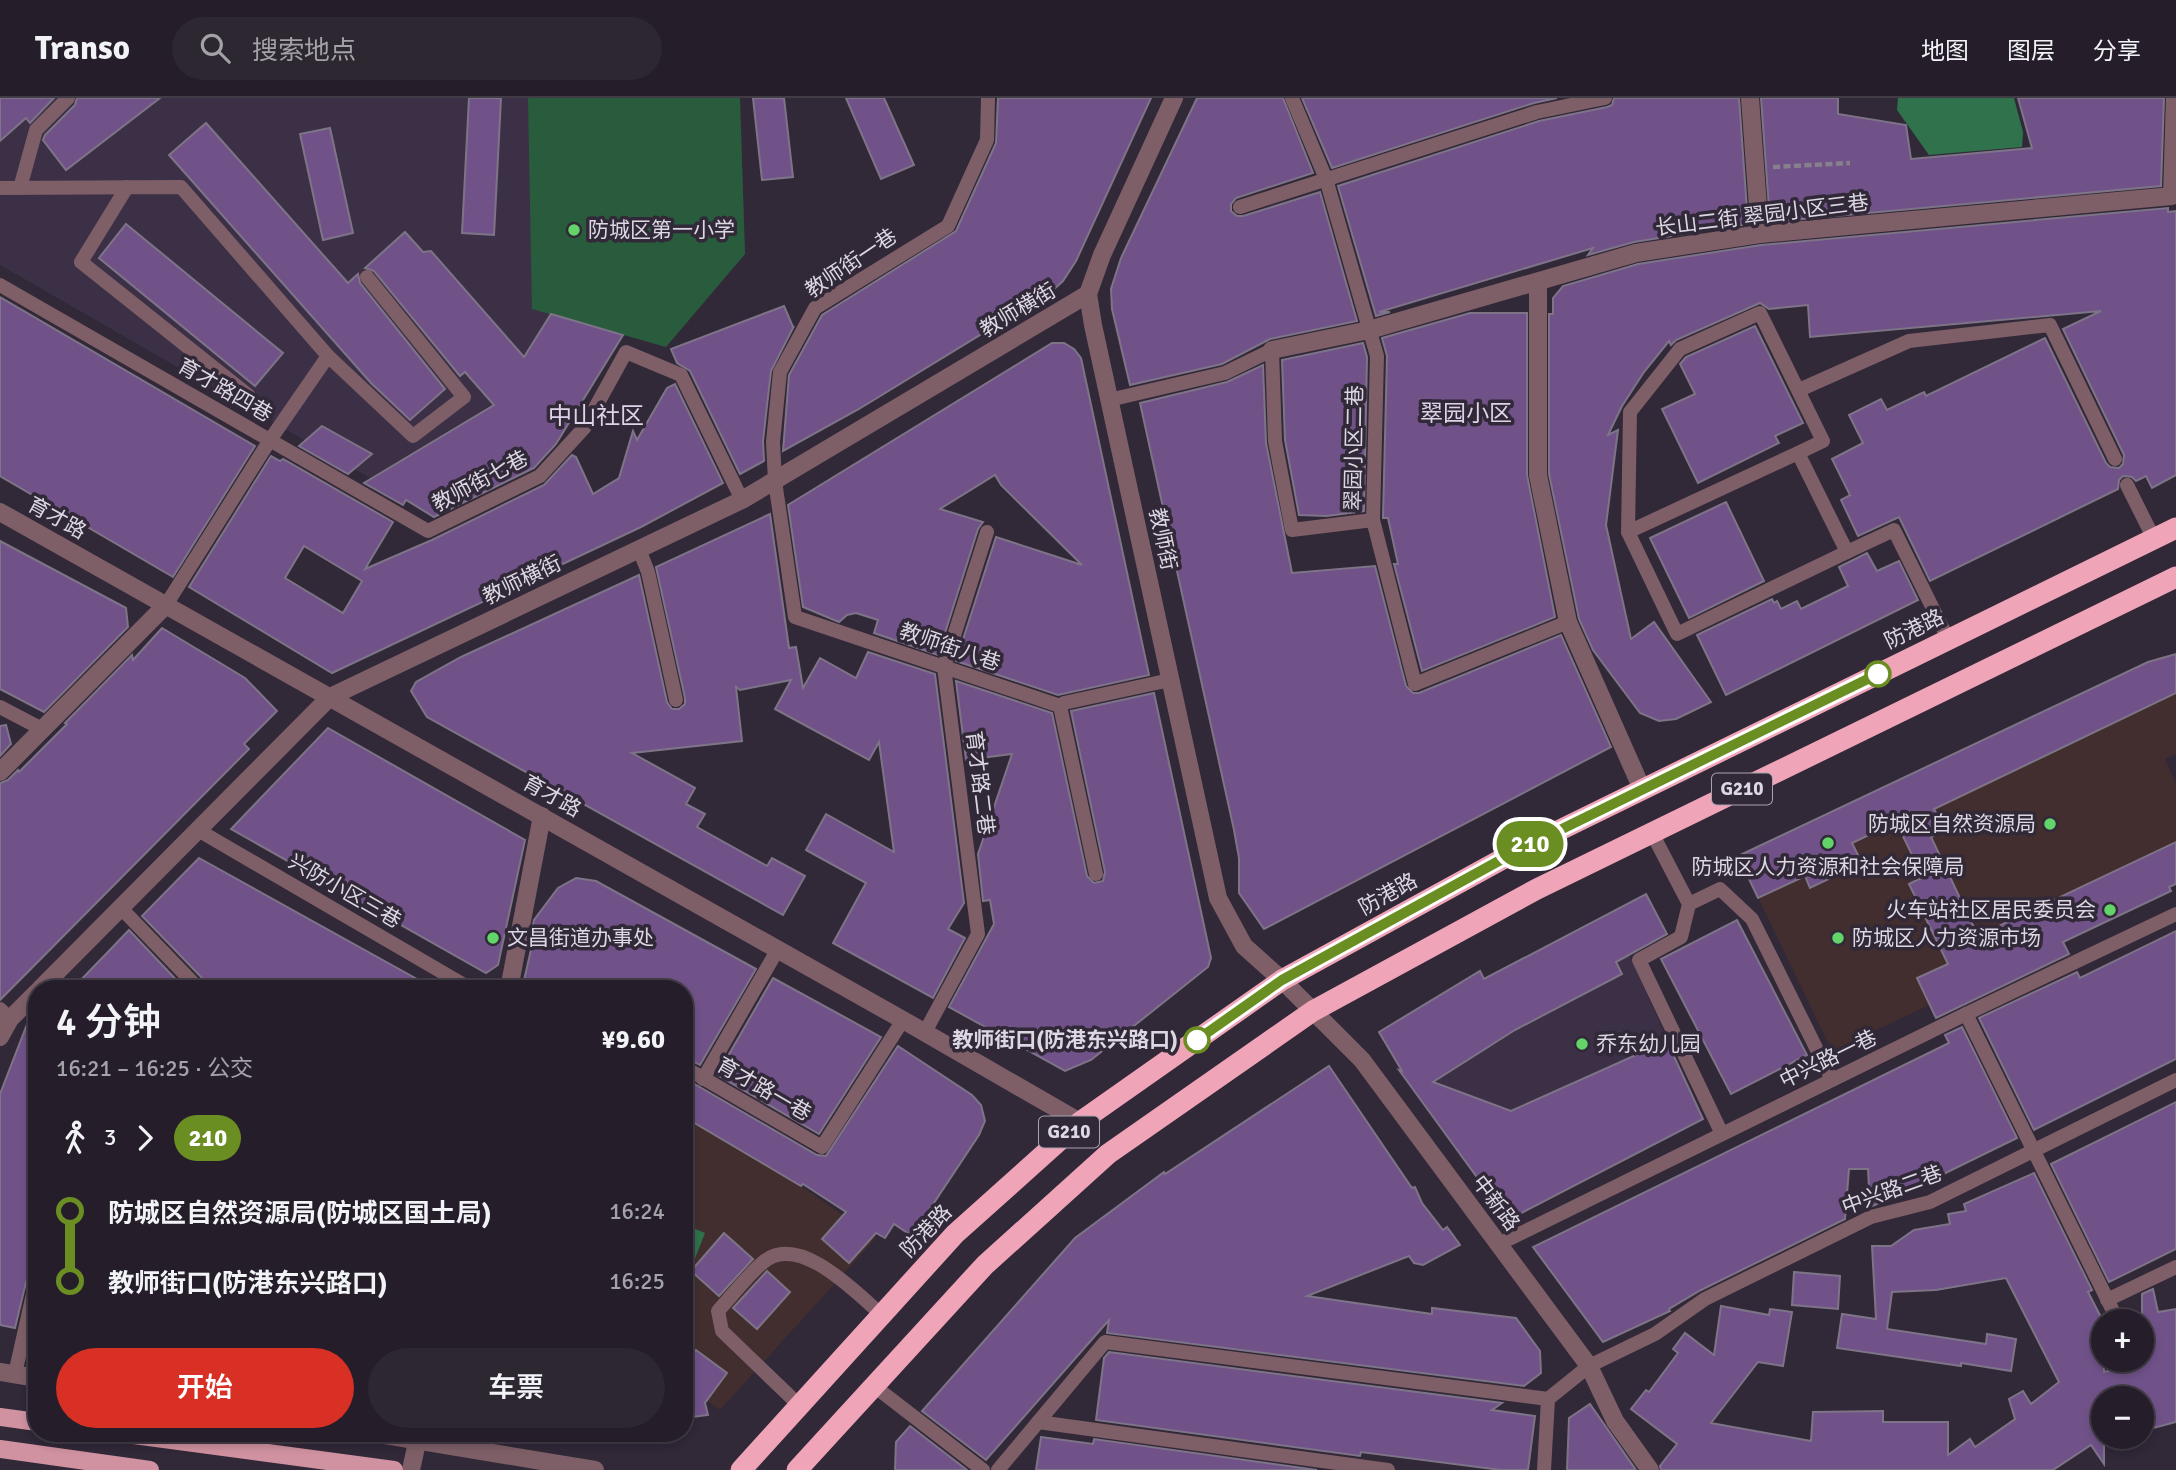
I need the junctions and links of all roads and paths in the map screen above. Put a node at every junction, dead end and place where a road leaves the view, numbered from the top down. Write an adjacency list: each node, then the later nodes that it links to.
1 (68, 98): 13 (lane)
2 (988, 98): 29 (lane, 教师街一巷)
3 (1174, 98): 19 (street)
4 (1292, 98): 10 (lane, 翠园小区二巷)
5 (1605, 98): 10 (lane)
6 (1750, 98): 9 (street)
7 (2175, 98): 15 (street, 长山二街 翠园小区三巷)
8 (1850, 163): 9 (path)
9 (1755, 168): 15 (street)
10 (1326, 179): 14 (lane); 20 (lane, 翠园小区二巷)
11 (127, 187): 13 (lane); 22 (lane); 24 (lane)
12 (0, 188): 13 (lane)
13 (20, 188)
14 (1240, 207)
15 (1760, 234): 17 (street, 长山二街 翠园小区三巷)
16 (367, 277): 22 (lane)
17 (1538, 283): 20 (street, 长山二街 翠园小区三巷); 43 (street)
18 (0, 285): 26 (lane, 育才路四巷)
19 (1088, 294): 25 (street, 教师街); 29 (street, 教师横街)
20 (1369, 330): 21 (street, 长山二街 翠园小区三巷); 33 (lane, 翠园小区二巷)
21 (1272, 350): 25 (lane); 33 (lane)
22 (328, 356): 26 (lane)
23 (1799, 390): 27 (lane); 28 (lane); 37 (lane)
24 (248, 395)
25 (1109, 400): 46 (street, 教师街)
26 (270, 440): 35 (lane, 育才路四巷); 42 (lane)
27 (1798, 453): 37 (lane); 40 (lane)
28 (2115, 459)
29 (775, 481): 31 (street, 教师横街); 45 (lane, 教师街八巷)
30 (2127, 485): 38 (lane)
31 (742, 500): 35 (lane, 教师街七巷); 39 (street, 教师横街)
32 (0, 512): 42 (street, 育才路)
33 (1373, 520): 43 (lane, 翠园小区二巷)
34 (2176, 528): 38 (highway, 防港路 / G210)
35 (428, 531)
36 (987, 532): 45 (lane, 育才路二巷)
37 (1628, 533): 40 (lane)
38 (2154, 539): 44 (highway, 防港路 / G210)
39 (639, 549): 47 (street, 教师横街); 48 (lane)
40 (1847, 552): 44 (lane)
41 (2176, 577): 56 (highway, G210)
42 (166, 605): 47 (street, 育才路); 51 (street)
43 (1568, 622): 53 (street)
44 (1948, 639): 53 (highway, 防港路 / G210)
45 (944, 667): 49 (lane, 教师街八巷); 72 (lane, 育才路二巷)
46 (1170, 680): 49 (lane); 66 (street, 教师街)
47 (330, 697): 54 (street, 育才路); 55 (street, 教师横街)
48 (676, 700)
49 (1060, 706): 57 (lane)
50 (0, 707): 51 (lane)
51 (43, 729): 52 (street)
52 (0, 772)
53 (1642, 789): 66 (highway, 防港路 / G210)
54 (542, 817): 61 (street, 育才路); 65 (street)
55 (198, 830): 59 (street, 教师横街); 64 (lane, 兴防小区三巷)
56 (1652, 832): 58 (lane); 68 (highway, G210)
57 (1096, 874)
58 (1689, 904): 76 (lane); 79 (lane)
59 (120, 907): 62 (street, 教师横街); 63 (lane)
60 (2176, 914): 70 (lane, 中兴路一巷)
61 (778, 949): 71 (street, 育才路); 75 (lane)
62 (48, 980)
63 (191, 980)
64 (456, 980)
65 (511, 980)
66 (1282, 980): 68 (street, 中新路); 78 (highway, 防港路 / G210)
67 (28, 997): 69 (street, 教师横街)
68 (1313, 1012): 81 (street, 中新路); 90 (highway, G210)
69 (5, 1014): 73 (street, 教师横街)
70 (1966, 1014): 76 (lane, 中兴路一巷); 80 (lane)
71 (903, 1020): 72 (street, 育才路); 75 (lane, 育才路一巷)
72 (925, 1032): 78 (street, 育才路)
73 (0, 1037)
74 (693, 1072): 75 (lane, 育才路一巷)
75 (704, 1079)
76 (1832, 1080): 79 (lane, 中兴路一巷)
77 (2176, 1080): 80 (lane, 中兴路二巷)
78 (1080, 1122): 86 (highway, 防港路 / G210)
79 (1722, 1134): 81 (lane, 中兴路一巷)
80 (2034, 1152): 83 (lane); 87 (lane, 中兴路二巷)
81 (1499, 1244): 87 (street, 中新路)
82 (2176, 1267): 83 (lane)
83 (2108, 1300): 85 (lane)
84 (28, 1306): 88 (lane)
85 (2112, 1309)
86 (881, 1314): 92 (highway, 防港路 / G210); 92 (lane)
87 (1589, 1366): 91 (lane, 中兴路二巷); 110 (street, 中新路)
88 (8, 1373): 89 (street)
89 (28, 1376)
90 (874, 1386): 105 (highway, G210); 106 (lane)
91 (1548, 1399): 95 (lane); 109 (lane)
92 (799, 1405): 104 (highway, 防港路 / G210)
93 (0, 1417): 94 (main road)
94 (28, 1421)
95 (1038, 1422): 107 (lane); 108 (lane)
96 (186, 1442): 101 (main road)
97 (417, 1442): 102 (street)
98 (445, 1442): 103 (street)
99 (0, 1449): 100 (main road)
100 (150, 1470)
101 (394, 1470)
102 (411, 1470)
103 (595, 1470)
104 (741, 1470)
105 (797, 1470)
106 (983, 1470)
107 (998, 1470)
108 (1388, 1470)
109 (1544, 1470)
110 (1650, 1470)

